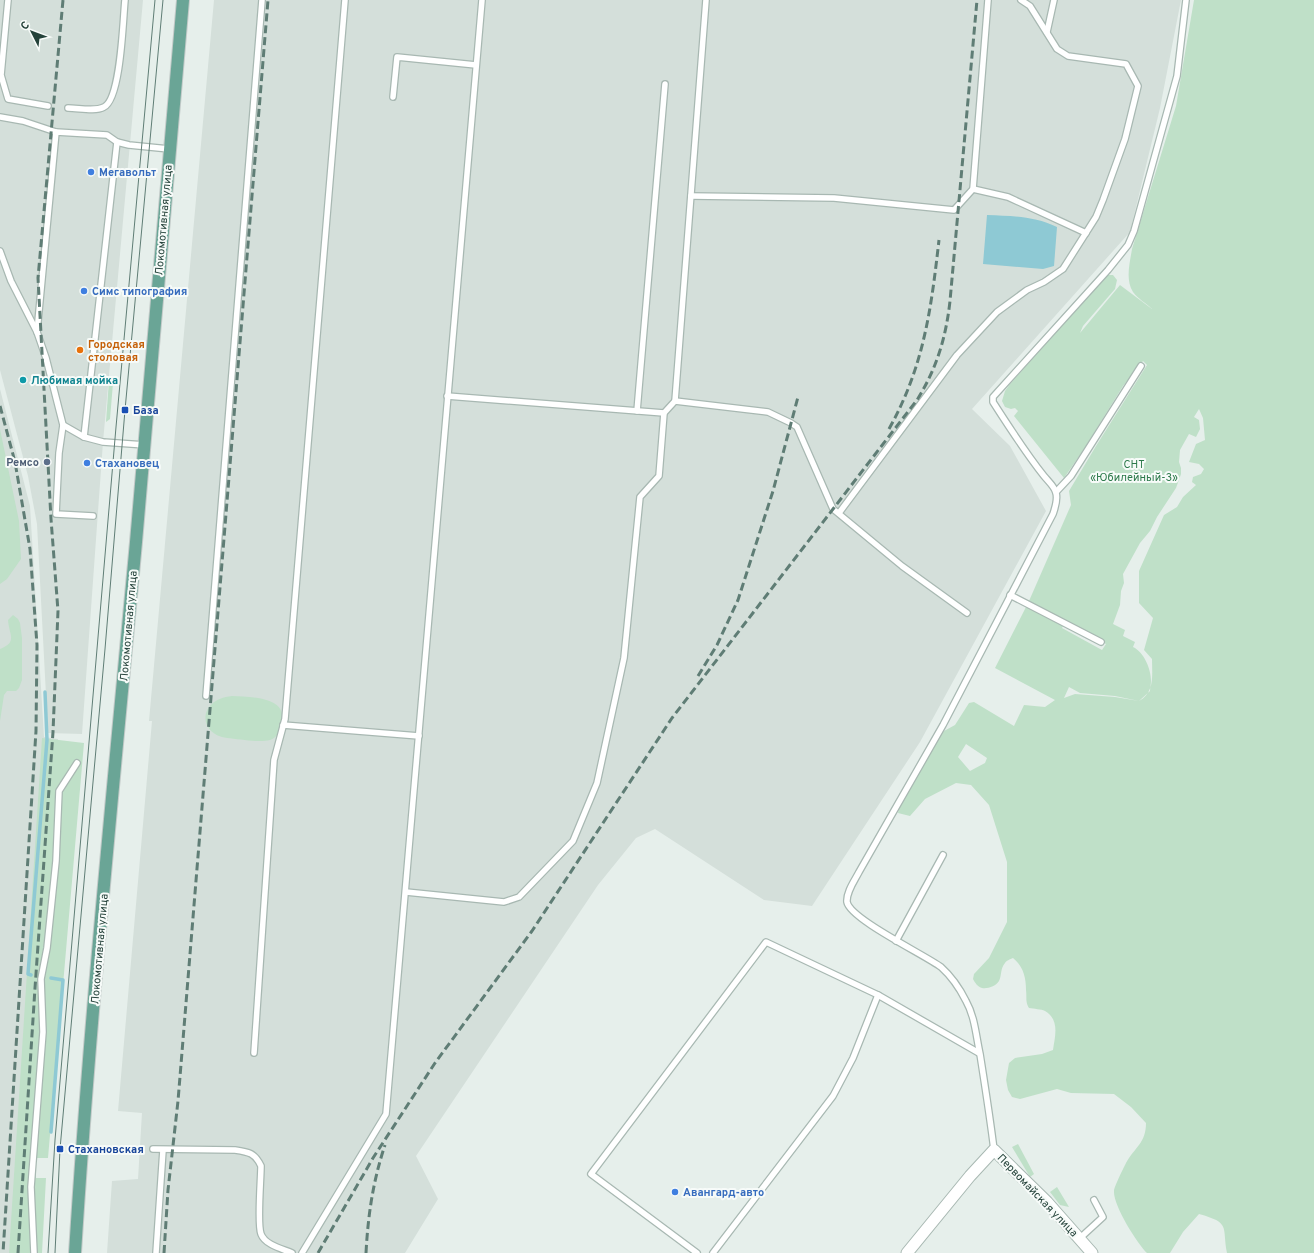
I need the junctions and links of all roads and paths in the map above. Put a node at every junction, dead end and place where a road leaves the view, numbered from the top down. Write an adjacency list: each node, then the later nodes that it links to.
1 (8, 0): 16 (lane)
2 (125, 0): 17 (lane)
3 (183, 0): 21 (main road, Локомотивная улица)
4 (262, 0): 41 (lane)
5 (345, 0): 42 (lane)
6 (482, 0): 13 (lane)
7 (706, 0): 23 (lane)
8 (988, 0): 22 (lane)
9 (1021, 0): 12 (lane)
10 (1054, 0): 12 (lane)
11 (1186, 0): 35 (lane)
12 (1047, 32): 24 (lane)
13 (476, 65): 15 (lane); 28 (lane)
14 (665, 84): 30 (lane)
15 (393, 97)
16 (48, 106)
17 (68, 108)
18 (0, 117): 19 (lane)
19 (56, 132): 20 (lane); 26 (lane)
20 (117, 142): 21 (lane); 33 (lane)
21 (169, 149): 34 (main road, Локомотивная улица)
22 (973, 189): 23 (lane); 24 (lane)
23 (691, 196): 29 (lane)
24 (1086, 233): 36 (lane)
25 (0, 251): 26 (lane)
26 (37, 332): 32 (lane)
27 (1141, 366): 35 (lane)
28 (447, 396): 30 (lane); 43 (lane)
29 (675, 401): 31 (lane); 36 (lane)
30 (637, 411): 31 (lane)
31 (664, 413): 46 (lane)
32 (63, 425): 33 (lane); 37 (lane)
33 (84, 437): 34 (lane)
34 (145, 445): 57 (main road, Локомотивная улица)
35 (1056, 492): 38 (lane)
36 (839, 513): 39 (lane)
37 (93, 516)
38 (1010, 595): 40 (lane); 47 (lane)
39 (967, 613)
40 (1101, 642)
41 (206, 696)
42 (283, 725): 43 (lane); 49 (lane)
43 (419, 736): 46 (lane)
44 (77, 763): 56 (lane)
45 (944, 855): 47 (lane)
46 (406, 892): 60 (lane)
47 (896, 940): 50 (lane)
48 (878, 995): 50 (lane); 61 (lane); 62 (lane)
49 (254, 1053)
50 (979, 1053): 53 (lane)
51 (153, 1149): 52 (lane)
52 (163, 1150): 58 (lane); 59 (lane)
53 (994, 1150): 55 (street, Первомайская улица); 63 (street, Первомайская улица)
54 (1094, 1200): 55 (lane)
55 (1079, 1239): 64 (street, Первомайская улица)
56 (34, 1253)
57 (75, 1253)
58 (156, 1253)
59 (292, 1253)
60 (302, 1253)
61 (697, 1253)
62 (713, 1253)
63 (907, 1253)
64 (1092, 1253)

